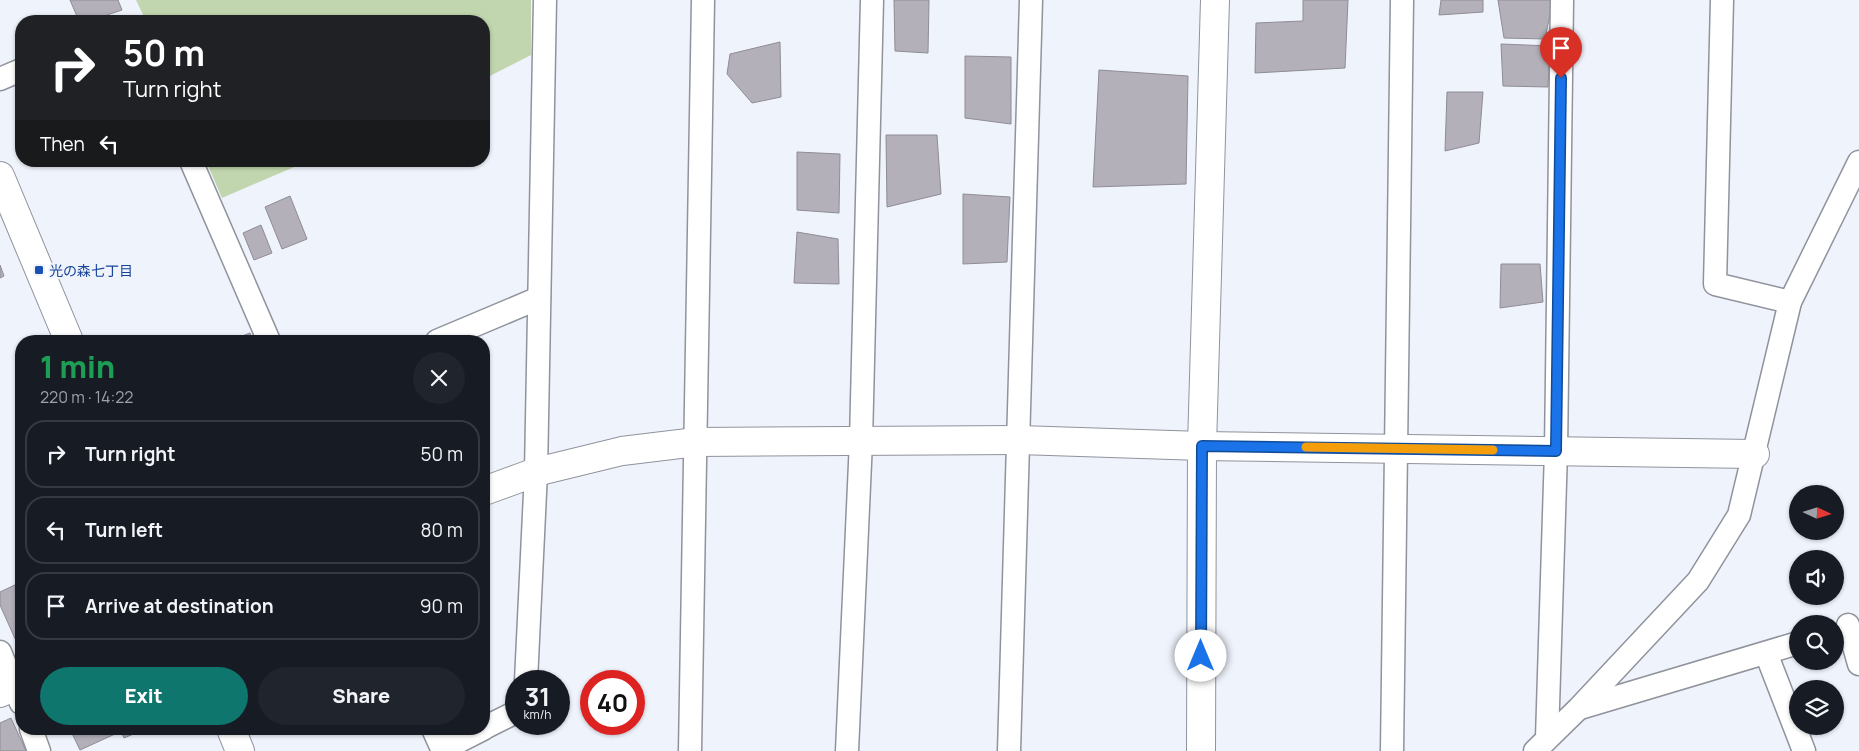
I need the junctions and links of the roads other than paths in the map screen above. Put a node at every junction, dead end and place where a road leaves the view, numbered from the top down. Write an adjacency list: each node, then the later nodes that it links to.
1 (545, 0): 14 (street)
2 (703, 0): 21 (street)
3 (872, 0): 20 (street)
4 (1031, 0): 19 (street)
5 (1215, 0): 22 (street)
6 (1402, 0): 23 (street)
7 (1562, 0): 24 (street)
8 (1722, 0): 15 (street)
9 (15, 73): 10 (street)
10 (0, 79)
11 (1859, 162): 15 (street)
12 (194, 167): 17 (street)
13 (0, 176): 16 (street)
14 (539, 298): 18 (street); 26 (street)
15 (1790, 302): 25 (street)
16 (66, 335)
17 (266, 335)
18 (451, 335)
19 (1019, 440): 20 (street); 22 (street); 48 (street)
20 (861, 441): 21 (street); 47 (street)
21 (696, 442): 26 (street); 46 (street)
22 (1202, 446): 23 (street); 49 (street)
23 (1397, 449): 24 (street); 50 (street)
24 (1556, 451): 25 (street); 42 (street)
25 (1755, 454): 35 (street)
26 (536, 472): 27 (street); 33 (street)
27 (490, 489)
28 (1847, 626): 32 (street)
29 (1789, 646): 31 (street)
30 (0, 652): 34 (street)
31 (1766, 653): 35 (street); 51 (street)
32 (1859, 664)
33 (527, 670)
34 (14, 692)
35 (1579, 708): 42 (street)
36 (505, 718): 37 (street)
37 (490, 726)
38 (33, 735): 44 (street)
39 (233, 735): 45 (street)
40 (436, 735): 43 (street)
41 (472, 735): 43 (street)
42 (1541, 744)
43 (442, 750)
44 (39, 751)
45 (240, 751)
46 (690, 751)
47 (847, 751)
48 (1008, 751)
49 (1201, 751)
50 (1392, 751)
51 (1804, 751)

